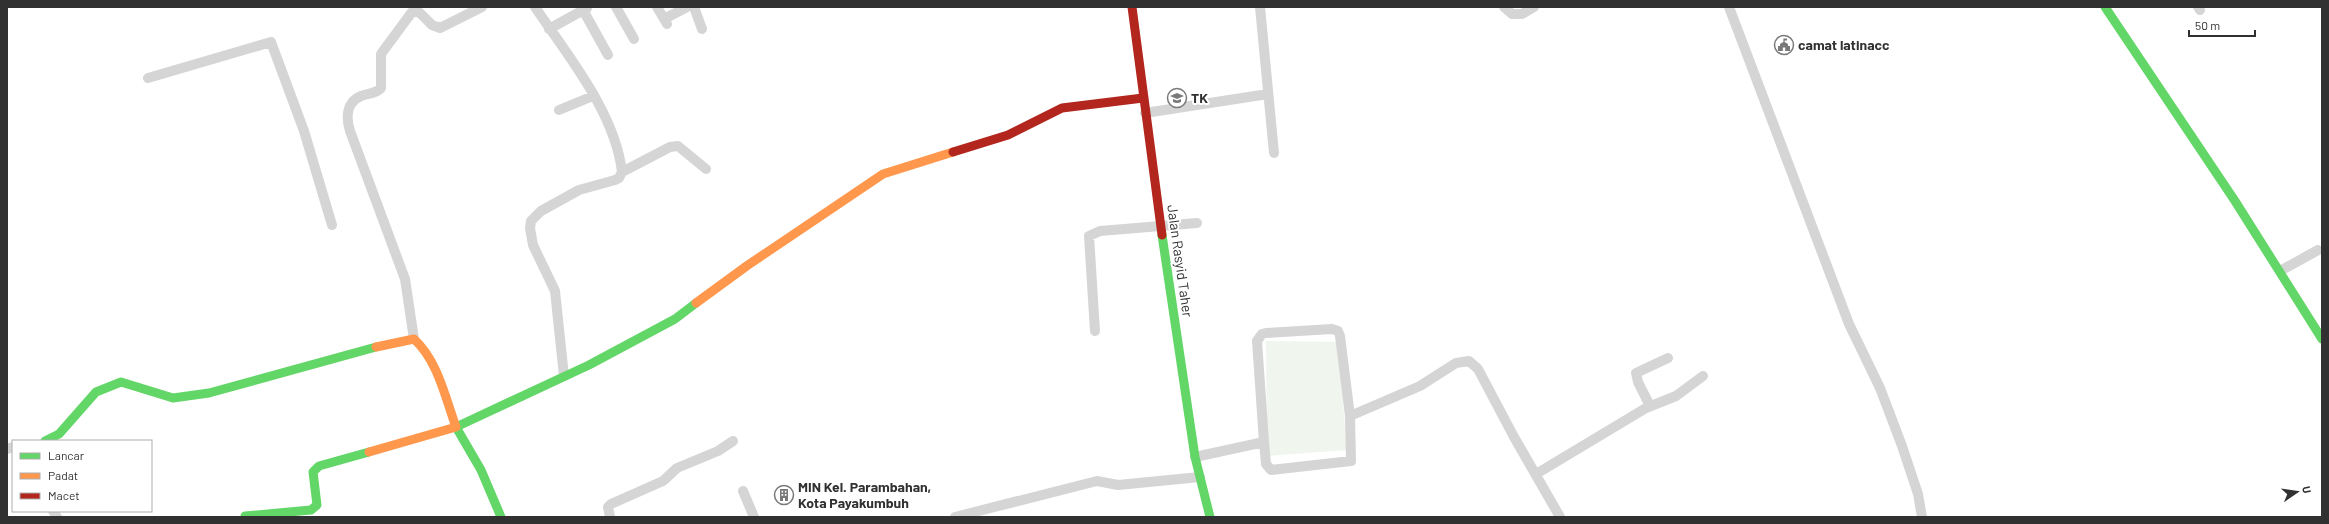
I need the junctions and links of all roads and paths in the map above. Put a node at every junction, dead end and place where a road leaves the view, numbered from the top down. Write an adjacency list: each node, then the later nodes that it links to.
1 (482, 7): 33 (street)
2 (535, 7): 14 (street)
3 (616, 7): 16 (street)
4 (657, 7): 5 (street)
5 (687, 7)
6 (694, 7): 15 (street)
7 (1132, 7): 21 (street, Jalan Rasyid Taher)
8 (1260, 7): 19 (street)
9 (1504, 7): 10 (street)
10 (1534, 7)
11 (1728, 7): 55 (street)
12 (2105, 7): 31 (street)
13 (586, 9): 14 (street); 17 (street)
14 (549, 29): 20 (street)
15 (702, 29)
16 (634, 39)
17 (608, 56)
18 (148, 78): 28 (street)
19 (1268, 94): 23 (street); 24 (street)
20 (593, 96): 22 (street); 26 (street)
21 (1143, 98): 23 (street, Jalan Rasyid Taher); 36 (street)
22 (559, 110)
23 (1145, 113): 29 (street, Jalan Rasyid Taher)
24 (1274, 153)
25 (706, 169): 26 (street)
26 (622, 172): 36 (street)
27 (1197, 223): 29 (street)
28 (332, 225)
29 (1160, 228): 32 (street); 44 (street, Jalan Rasyid Taher)
30 (2318, 250): 31 (street)
31 (2280, 271): 34 (street)
32 (1095, 330)
33 (414, 339): 40 (street); 41 (street)
34 (2322, 339)
35 (1668, 358): 38 (street)
36 (564, 376): 40 (street)
37 (1704, 376): 38 (street)
38 (1650, 406): 45 (street)
39 (1350, 416): 43 (street); 43 (street); 45 (street)
40 (456, 427): 48 (street); 49 (street)
41 (47, 440)
42 (733, 441): 50 (street)
43 (1264, 442): 44 (street)
44 (1196, 457): 46 (street, Jalan Rasyid Taher)
45 (1536, 474): 54 (street)
46 (1200, 477): 52 (street); 53 (street, Jalan Rasyid Taher)
47 (743, 491): 51 (street)
48 (245, 516)
49 (502, 517)
50 (610, 517)
51 (754, 517)
52 (955, 517)
53 (1210, 517)
54 (1560, 517)
55 (1922, 517)

